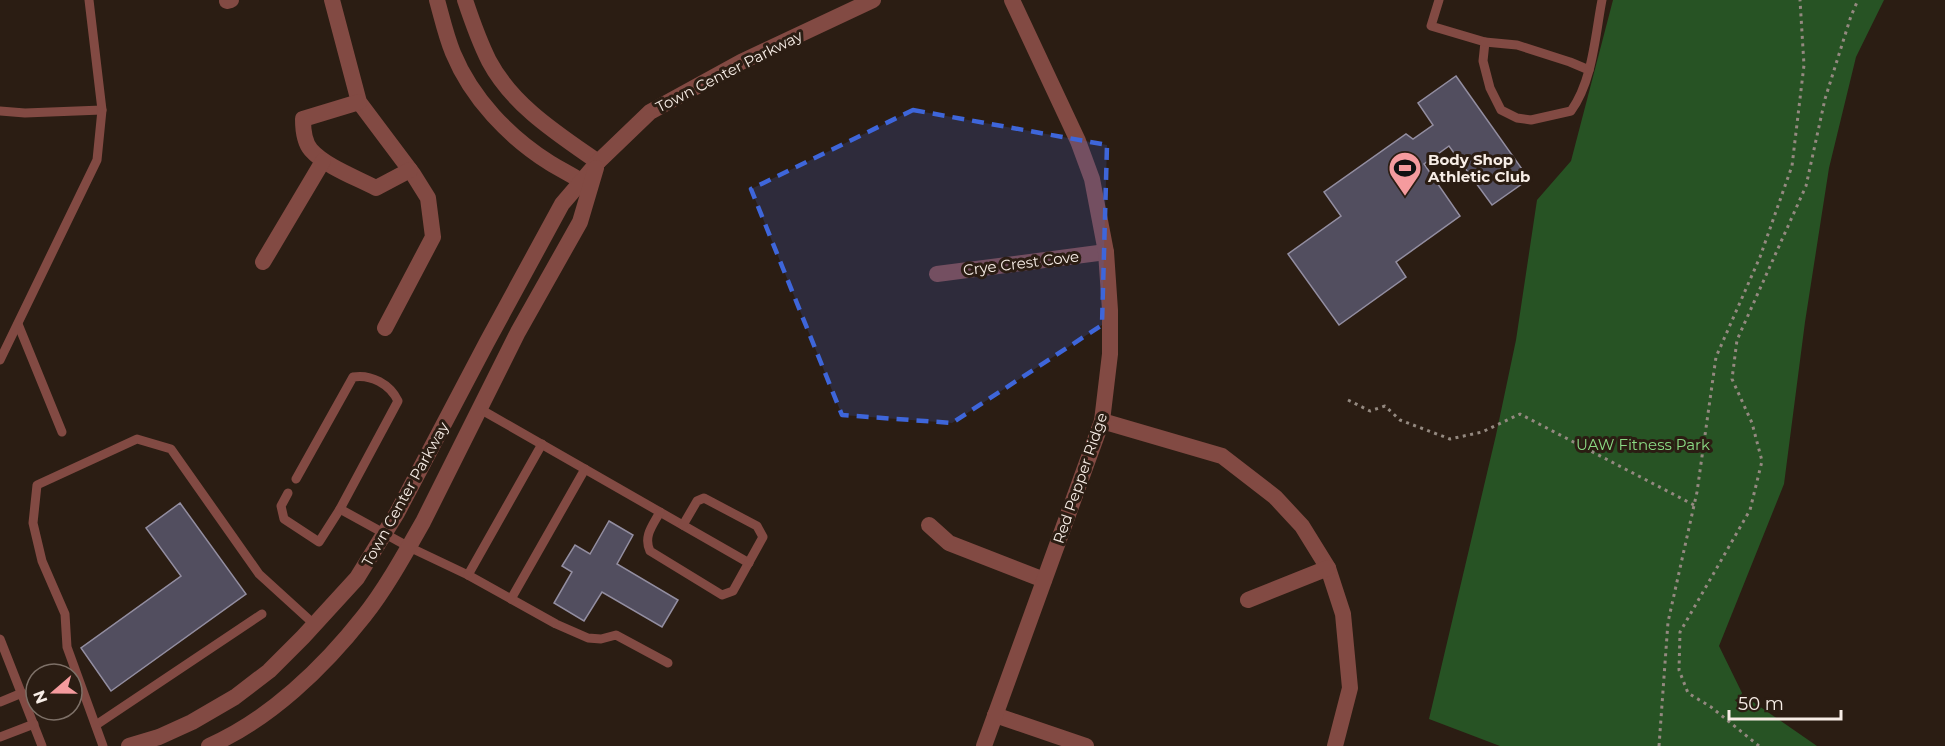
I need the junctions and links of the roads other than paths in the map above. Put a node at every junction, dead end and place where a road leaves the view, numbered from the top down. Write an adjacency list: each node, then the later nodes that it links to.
1 (89, 0): 12 (lane)
2 (332, 0): 11 (street)
3 (437, 0): 17 (street)
4 (465, 0): 15 (street)
5 (873, 0): 15 (street, Town Center Parkway)
6 (1012, 0): 18 (street, Red Pepper Ridge)
7 (1439, 0): 9 (lane)
8 (1602, 0): 10 (lane)
9 (1485, 42): 10 (lane); 10 (lane)
10 (1589, 70)
11 (359, 102): 14 (street); 16 (street)
12 (102, 110): 13 (lane); 21 (lane)
13 (0, 111)
14 (323, 161): 16 (street); 19 (street)
15 (598, 162): 17 (street, Town Center Parkway)
16 (410, 170): 22 (street)
17 (586, 184): 24 (street, Town Center Parkway); 35 (street, Town Center Parkway)
18 (1106, 252): 20 (street, Crye Crest Cove); 25 (street, Red Pepper Ridge)
19 (263, 262)
20 (937, 274)
21 (18, 324): 23 (lane); 26 (lane)
22 (385, 327)
23 (0, 360)
24 (480, 409): 27 (lane); 36 (street, Town Center Parkway)
25 (1102, 421): 38 (street); 40 (street, Red Pepper Ridge)
26 (62, 432)
27 (542, 444): 28 (lane); 39 (lane)
28 (585, 469): 32 (lane); 41 (lane)
29 (296, 480): 31 (lane)
30 (288, 494): 31 (lane)
31 (340, 509): 35 (lane)
32 (660, 512): 33 (lane); 37 (lane)
33 (683, 525): 37 (lane); 37 (lane)
34 (929, 525): 40 (street)
35 (385, 533): 36 (lane); 44 (street, Town Center Parkway)
36 (409, 547): 39 (lane); 57 (street, Town Center Parkway)
37 (750, 563)
38 (1328, 568): 42 (street); 60 (street)
39 (468, 575): 41 (lane)
40 (1044, 580): 50 (street, Red Pepper Ridge)
41 (511, 599): 47 (lane)
42 (1248, 600)
43 (262, 614): 52 (lane)
44 (315, 625): 52 (lane); 56 (street, Town Center Parkway)
45 (0, 639): 46 (lane)
46 (3, 652): 48 (lane)
47 (668, 663)
48 (22, 693): 49 (lane); 51 (lane)
49 (0, 702)
50 (995, 715): 58 (street, Red Pepper Ridge); 59 (street)
51 (34, 724): 53 (lane); 54 (lane)
52 (96, 725): 55 (lane)
53 (0, 737)
54 (42, 746)
55 (104, 746)
56 (129, 746)
57 (209, 746)
58 (984, 746)
59 (1086, 746)
60 (1335, 746)

